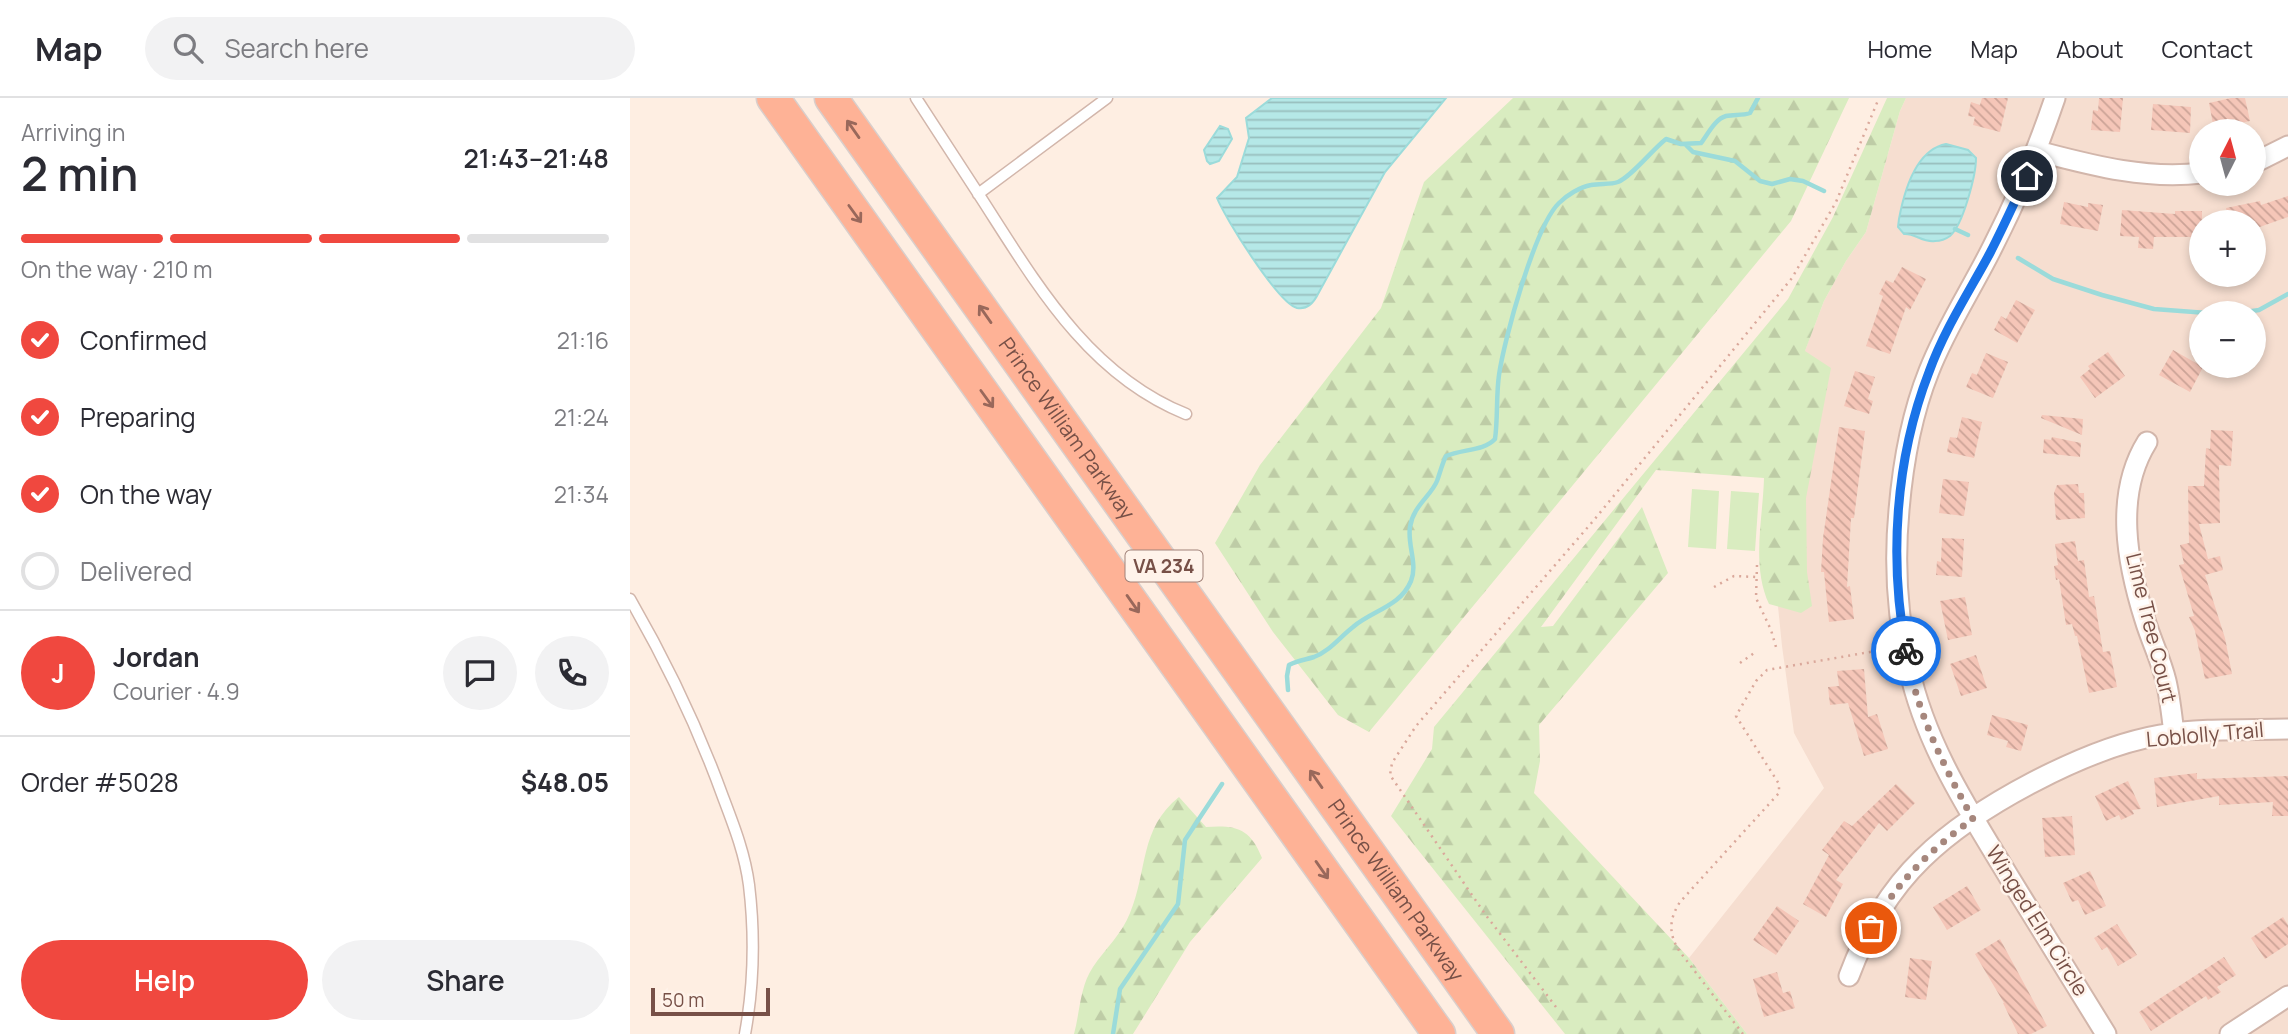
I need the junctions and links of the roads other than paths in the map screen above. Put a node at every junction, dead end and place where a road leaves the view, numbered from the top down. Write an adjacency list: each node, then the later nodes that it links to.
1 (773, 98): 20 (highway, VA 234, one-way to 20)
2 (831, 98): 21 (highway, Prince William Parkway / VA 234, one-way to 2)
3 (916, 98): 10 (lane)
4 (1107, 98): 10 (lane)
5 (2055, 98): 7 (street, Winged Elm Circle)
6 (2288, 146): 8 (street)
7 (2037, 151): 9 (street); 16 (street, Winged Elm Circle)
8 (2266, 157)
9 (2189, 173)
10 (978, 194): 11 (lane)
11 (1186, 414)
12 (2147, 442): 15 (street, Lime Tree Court)
13 (630, 598): 19 (lane)
14 (2288, 729): 15 (street, Loblolly Trail)
15 (2174, 734): 16 (street, Loblolly Trail)
16 (1973, 819): 17 (street, Loblolly Trail); 22 (street, Winged Elm Circle)
17 (1849, 976)
18 (2288, 996): 23 (street)
19 (745, 1034)
20 (1439, 1034)
21 (1497, 1034)
22 (2106, 1034)
23 (2230, 1034)

